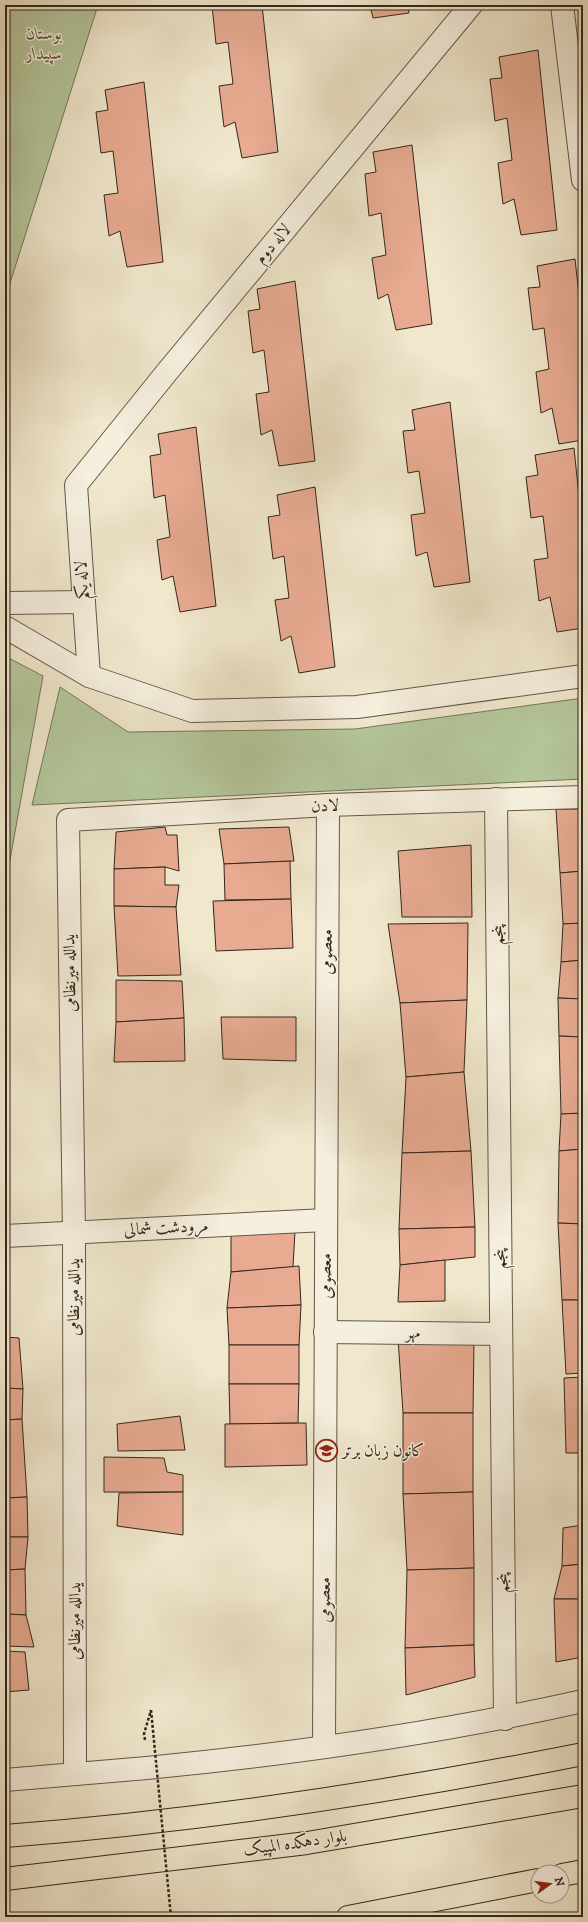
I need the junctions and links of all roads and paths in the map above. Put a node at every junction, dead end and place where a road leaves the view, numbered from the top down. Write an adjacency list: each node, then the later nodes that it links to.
1 (471, 5): 4 (street, لاله دوم)
2 (562, 5): 3 (street)
3 (583, 180)
4 (76, 485): 6 (street, لاله یکم)
5 (5, 602): 6 (street)
6 (84, 602): 8 (street, لاله یکم)
7 (5, 626): 8 (street)
8 (89, 676): 9 (street)
9 (583, 676)
10 (583, 797): 11 (street, لادن)
11 (496, 799): 12 (street, لادن); 18 (street, پنجم)
12 (328, 805): 13 (street, لادن); 14 (street, معصومی)
13 (68, 820): 15 (street, یدالله میرنظامی)
14 (326, 1220): 15 (street, مرودشت شمالی); 17 (street, معصومی)
15 (74, 1233): 16 (street, مرودشت شمالی); 24 (street, یدالله میرنظامی)
16 (5, 1236)
17 (326, 1332): 18 (street, مهر); 22 (street, معصومی)
18 (501, 1334): 21 (street, پنجم)
19 (583, 1701): 21 (street)
20 (151, 1710): 32 (path, bridge)
21 (504, 1718): 22 (street)
22 (324, 1747): 24 (street)
23 (583, 1754): 27 (main road)
24 (75, 1774): 25 (street)
25 (5, 1780)
26 (583, 1796): 30 (main road, بلوار دهکده المپیک)
27 (5, 1836)
28 (583, 1871): 29 (main road)
29 (570, 1873)
30 (5, 1879)
31 (530, 1882): 33 (main road)
32 (171, 1917)
33 (348, 1917)

